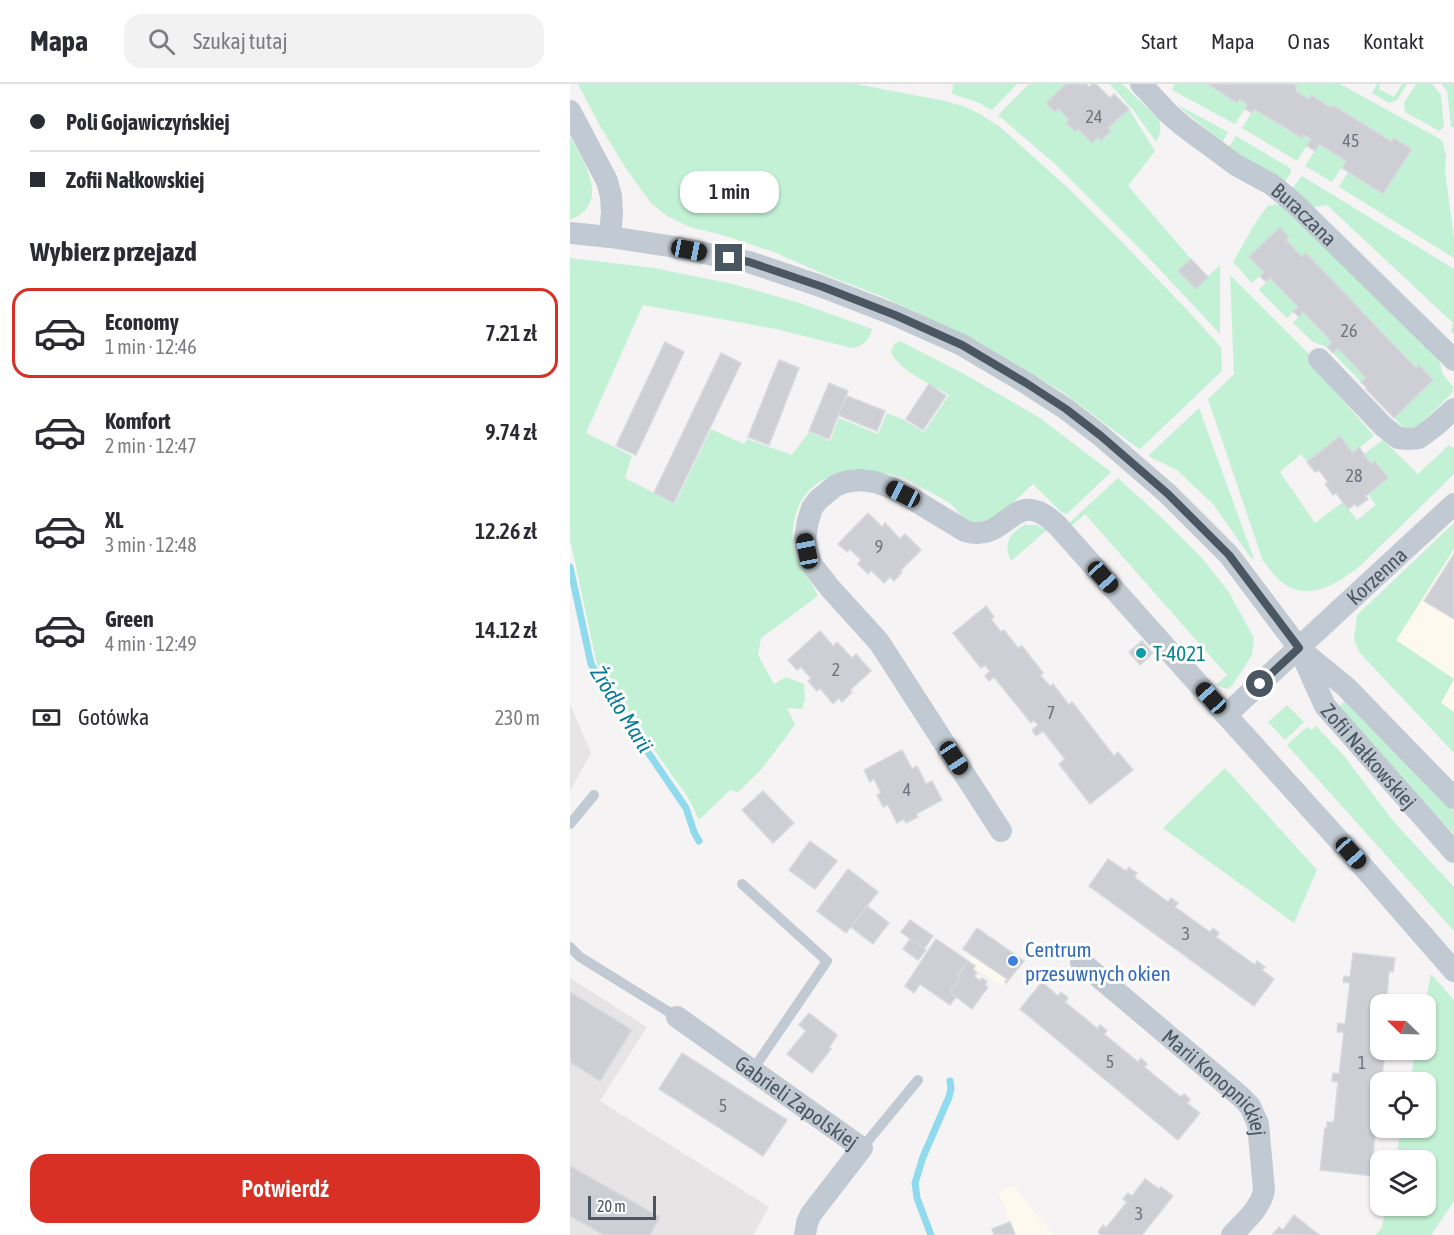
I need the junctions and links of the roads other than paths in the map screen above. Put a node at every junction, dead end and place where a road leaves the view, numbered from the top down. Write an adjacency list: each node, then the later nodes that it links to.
1 (1142, 84): 6 (street, Buraczana)
2 (570, 111): 4 (street)
3 (570, 233): 4 (street, Zofii Nałkowskiej)
4 (610, 237): 9 (street, Zofii Nałkowskiej)
5 (1319, 359): 7 (street)
6 (1454, 360)
7 (1454, 409)
8 (1454, 504): 9 (street, Korzenna)
9 (1299, 648): 10 (street, Korzenna); 12 (street, Zofii Nałkowskiej); 15 (street, Zofii Nałkowskiej)
10 (1226, 715): 14 (street); 19 (street)
11 (594, 795): 13 (lane)
12 (1454, 798)
13 (570, 824)
14 (1002, 831)
15 (1454, 852)
16 (742, 884): 21 (lane)
17 (570, 947): 20 (lane)
18 (1081, 962): 25 (street, Marii Konopnickiej)
19 (1454, 971)
20 (677, 1017): 21 (street, Gabrieli Zapolskiej)
21 (752, 1071): 23 (street, Gabrieli Zapolskiej)
22 (918, 1080): 23 (lane)
23 (862, 1148): 24 (street, Gabrieli Zapolskiej)
24 (805, 1235)
25 (1232, 1235)

